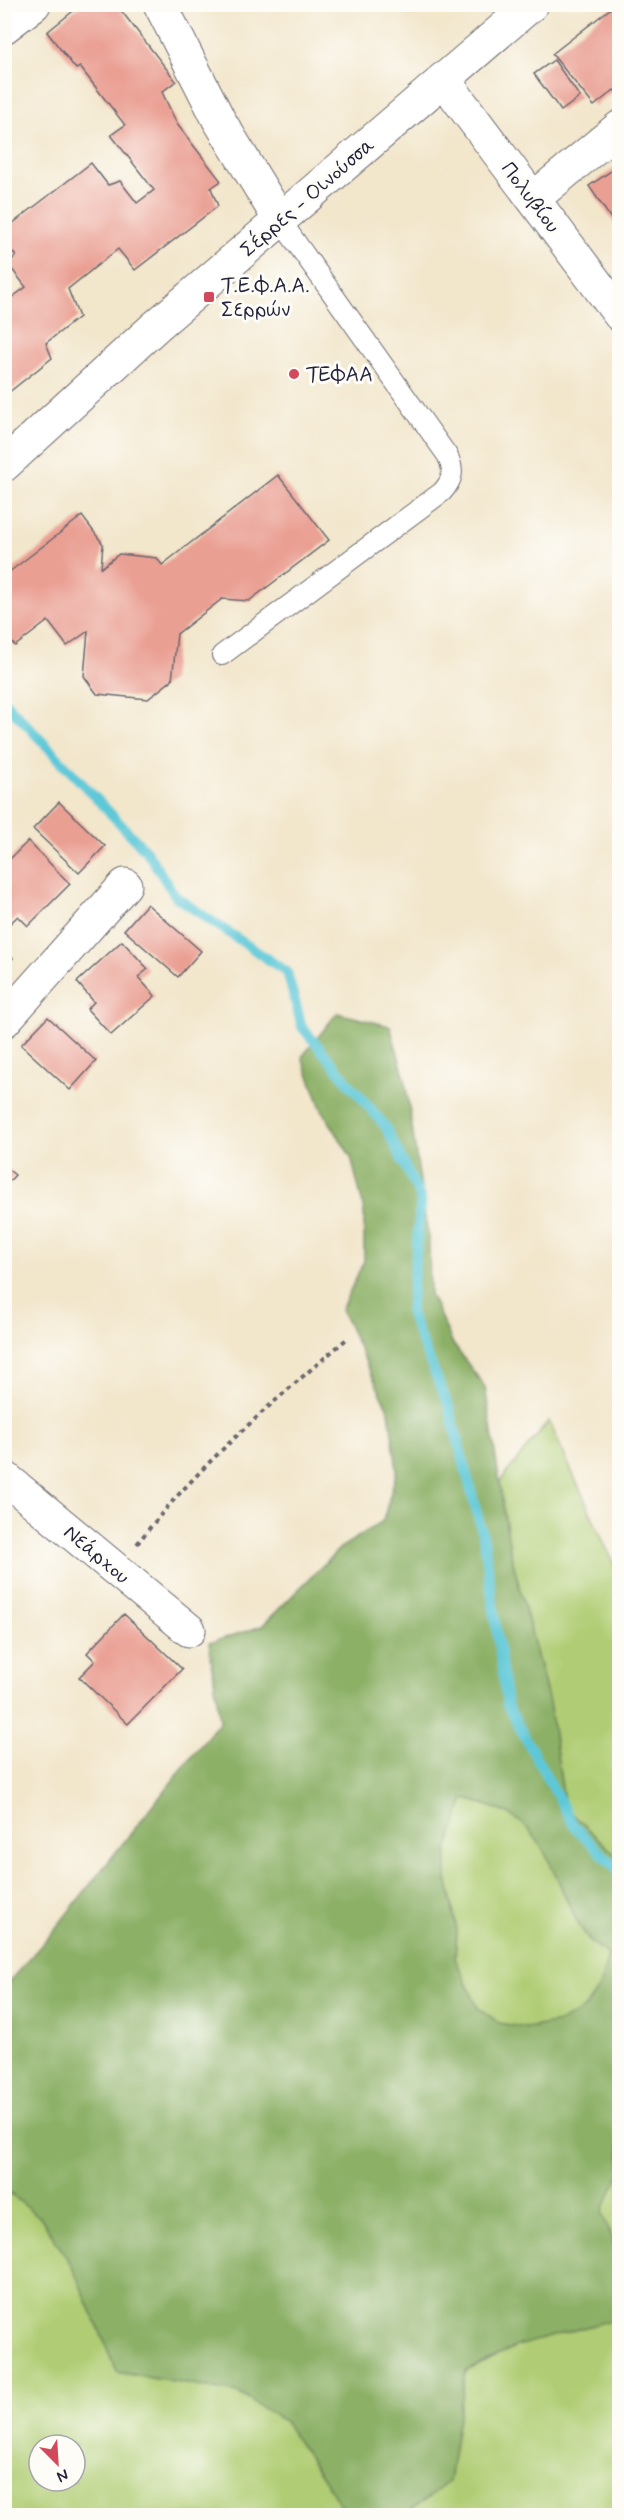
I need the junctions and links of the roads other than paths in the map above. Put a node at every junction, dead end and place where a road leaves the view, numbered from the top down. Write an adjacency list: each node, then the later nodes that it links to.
1 (34, 4): 4 (street)
2 (160, 4): 8 (street)
3 (532, 4): 5 (street, Σέρρες - Οινούσσα)
4 (4, 27)
5 (443, 79): 7 (street, Πολυβίου); 8 (street, Σέρρες - Οινούσσα)
6 (620, 127): 7 (street)
7 (532, 199): 9 (street, Πολυβίου)
8 (280, 220): 10 (street, Σέρρες - Οινούσσα); 11 (lane)
9 (620, 315)
10 (4, 465)
11 (222, 655)
12 (125, 885): 13 (street)
13 (4, 1021)
14 (4, 1477): 15 (street, Νεάρχου)
15 (189, 1630)

